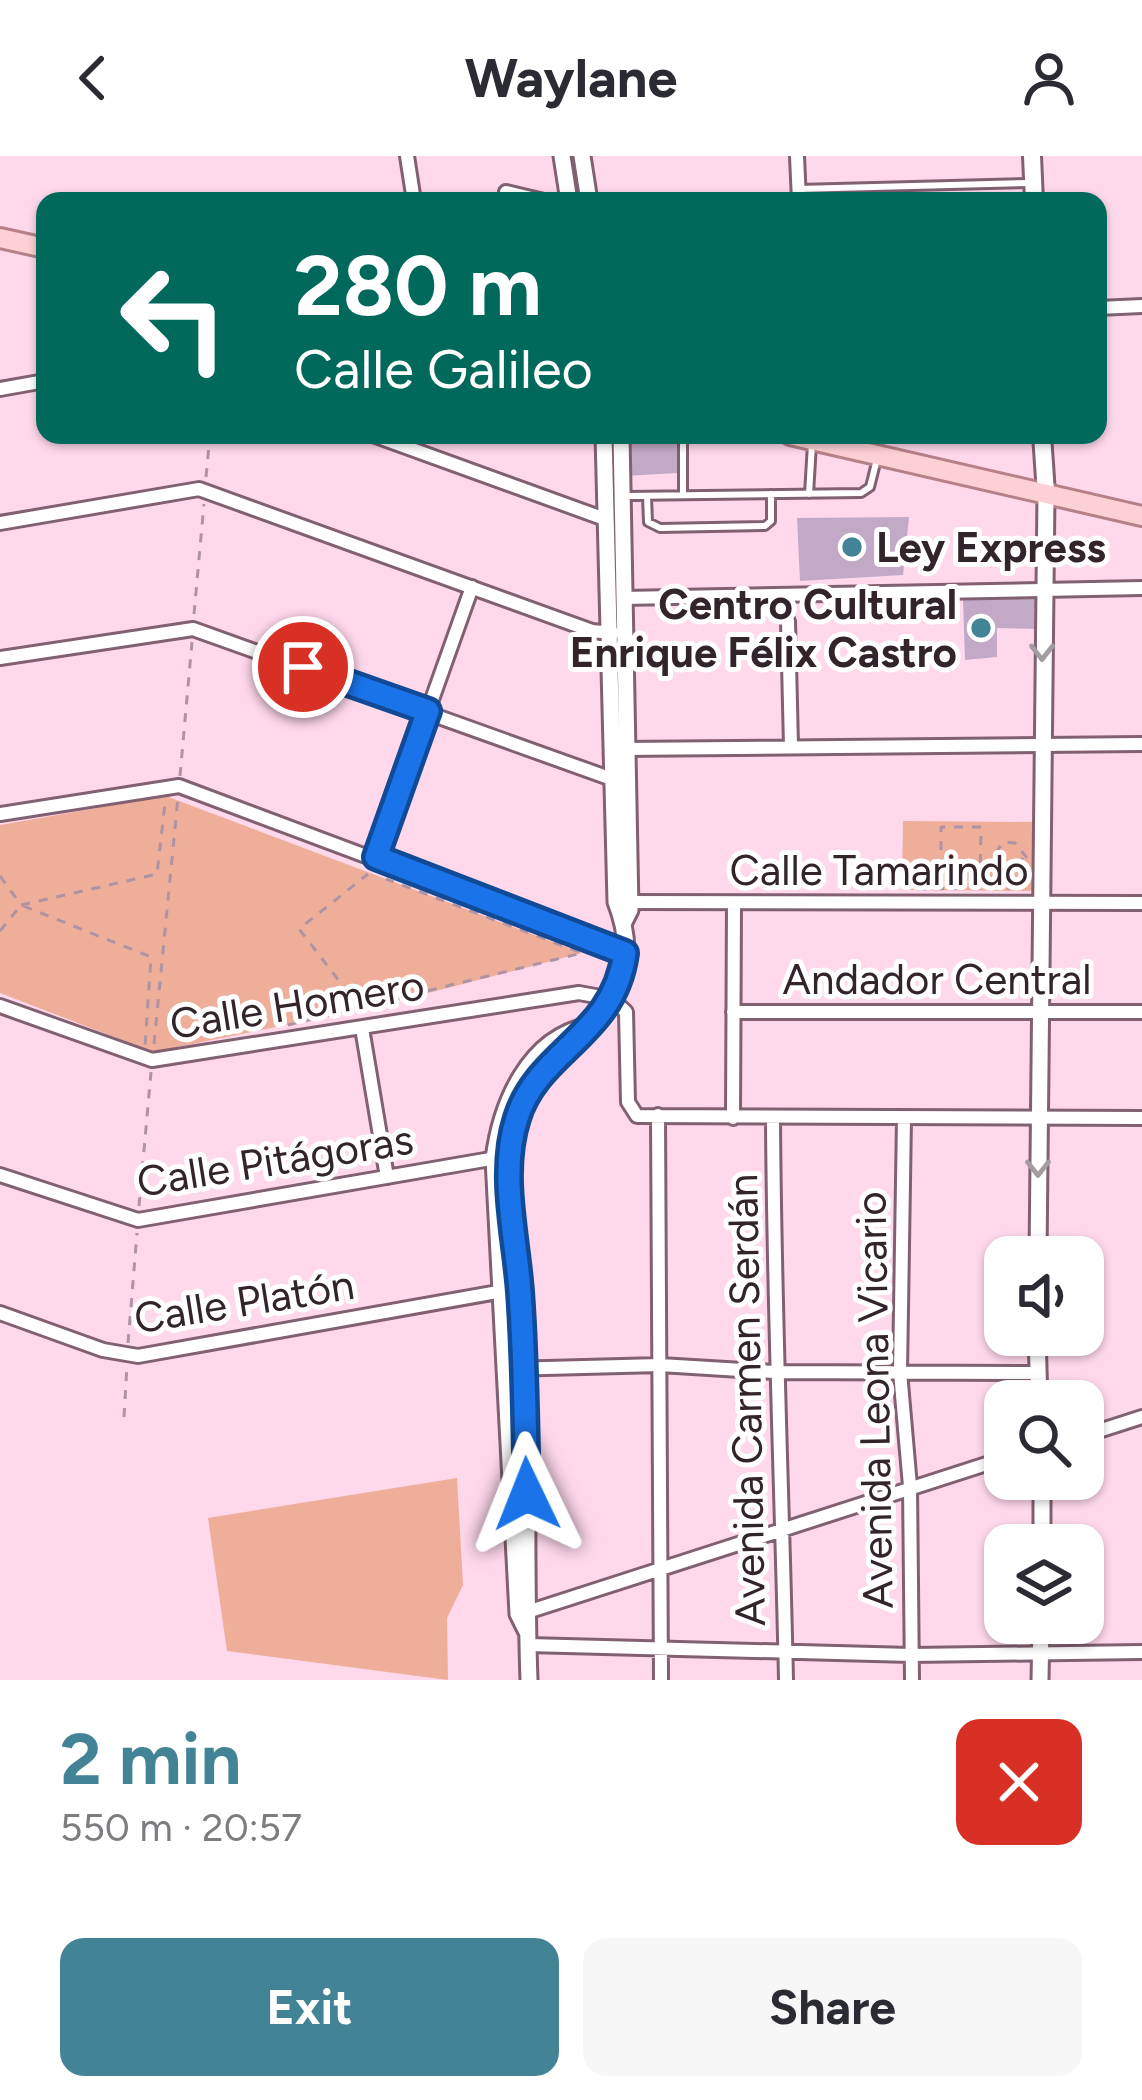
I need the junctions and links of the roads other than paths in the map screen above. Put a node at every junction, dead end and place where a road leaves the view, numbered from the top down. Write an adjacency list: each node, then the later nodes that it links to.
1 (407, 156): 6 (street)
2 (562, 156): 7 (street)
3 (582, 156): 8 (street)
4 (797, 156): 9 (street)
5 (1032, 156): 10 (main road)
6 (413, 192)
7 (568, 192)
8 (588, 192)
9 (798, 192)
10 (1034, 192)
11 (0, 238): 12 (main road)
12 (36, 246)
13 (0, 250): 14 (main road)
14 (36, 258)
15 (1142, 306): 16 (street)
16 (1107, 308)
17 (36, 383): 18 (street)
18 (0, 389)
19 (400, 444): 35 (street)
20 (605, 444): 32 (street)
21 (620, 444): 32 (street)
22 (683, 444): 31 (lane)
23 (812, 444): 30 (lane)
24 (828, 444): 27 (main road)
25 (875, 444): 28 (main road)
26 (1043, 444): 28 (main road)
27 (878, 456): 28 (main road); 30 (lane)
28 (1045, 488): 34 (main road); 39 (street)
29 (771, 494): 30 (lane); 31 (lane); 33 (lane)
30 (809, 494)
31 (683, 495): 33 (lane)
32 (612, 496): 33 (lane); 35 (street); 40 (street)
33 (647, 496)
34 (1142, 512)
35 (604, 519): 42 (street)
36 (0, 523): 37 (street)
37 (472, 587): 42 (street); 44 (street)
38 (1142, 588): 39 (street)
39 (1043, 590): 40 (street); 46 (street, one-way to 46)
40 (623, 598): 42 (street)
41 (788, 621): 47 (street)
42 (616, 633): 48 (street)
43 (0, 658): 44 (street)
44 (428, 711): 49 (street); 51 (street)
45 (1142, 743): 46 (street)
46 (1042, 744): 47 (street); 52 (street)
47 (791, 746): 48 (street)
48 (619, 749): 49 (street); 53 (street)
49 (612, 779): 53 (street)
50 (0, 814): 51 (street)
51 (376, 857): 56 (street)
52 (1037, 896): 54 (street, Calle Tamarindo); 55 (street, Calle Tamarindo); 60 (street)
53 (623, 902): 54 (street, Calle Tamarindo); 56 (street)
54 (734, 903): 59 (street)
55 (1142, 903)
56 (625, 953): 57 (street)
57 (612, 999): 62 (street, Calle Homero); 63 (street); 69 (street)
58 (0, 1006): 62 (street, Calle Homero)
59 (733, 1012): 60 (street, Andador Central); 64 (street)
60 (1040, 1012): 61 (street, Andador Central); 67 (street)
61 (1142, 1012)
62 (362, 1028): 71 (street)
63 (658, 1114): 64 (street); 76 (street)
64 (733, 1118): 65 (street)
65 (773, 1118): 66 (street); 78 (street, Avenida Carmen Serdán)
66 (904, 1118): 67 (street); 79 (street, Avenida Leona Vicario)
67 (1039, 1118): 68 (street); 72 (street, one-way to 72)
68 (1142, 1118)
69 (502, 1157): 71 (street, Calle Pitágoras); 73 (street)
70 (0, 1175): 71 (street, Calle Pitágoras)
71 (387, 1177)
72 (1038, 1236)
73 (511, 1289): 74 (street, Calle Platón); 77 (street)
74 (0, 1313)
75 (1037, 1356): 80 (street)
76 (660, 1365): 77 (street); 78 (street); 87 (street)
77 (515, 1368): 88 (street)
78 (774, 1372): 79 (street); 86 (street, Avenida Carmen Serdán)
79 (900, 1372): 80 (street); 85 (street, Avenida Leona Vicario)
80 (1037, 1373): 81 (street)
81 (1038, 1380)
82 (1142, 1418): 83 (street)
83 (1104, 1430)
84 (984, 1464): 85 (street)
85 (910, 1486): 86 (street); 95 (street, Avenida Leona Vicario)
86 (785, 1530): 87 (street); 93 (street, Avenida Carmen Serdán)
87 (657, 1570): 88 (street); 91 (street)
88 (525, 1612): 89 (street)
89 (527, 1639): 91 (street); 96 (street)
90 (1041, 1644): 94 (street)
91 (660, 1648): 93 (street); 97 (street)
92 (1142, 1652): 94 (street)
93 (786, 1653): 95 (street); 98 (street, Avenida Carmen Serdán)
94 (1041, 1654): 95 (street); 100 (street)
95 (911, 1655): 99 (street, Avenida Leona Vicario)
96 (529, 1680)
97 (661, 1680)
98 (787, 1680)
99 (912, 1680)
100 (1040, 1680)

